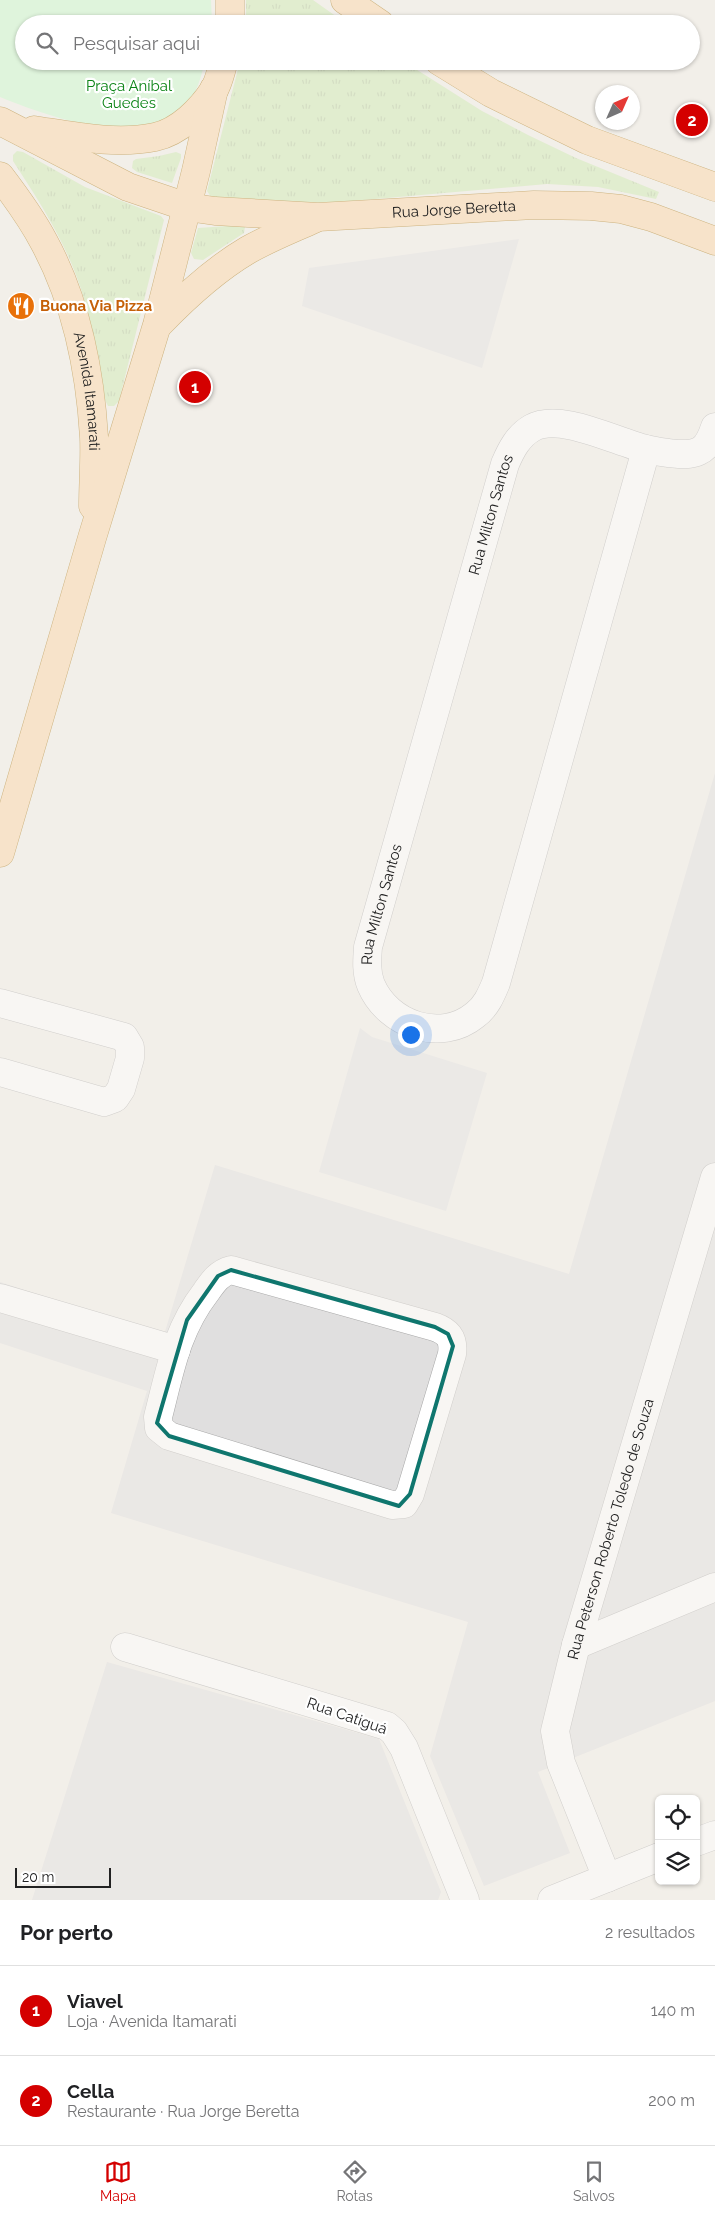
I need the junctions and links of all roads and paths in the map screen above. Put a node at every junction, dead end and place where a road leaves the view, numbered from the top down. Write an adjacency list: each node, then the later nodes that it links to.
1 (230, 0): 3 (main road)
2 (345, 0): 4 (main road)
3 (230, 15)
4 (367, 15)
5 (221, 70): 7 (main road)
6 (454, 70): 10 (main road)
7 (214, 89): 8 (main road); 11 (main road, Avenida Itamarati)
8 (8, 124): 11 (main road)
9 (0, 176): 17 (main road, Avenida Itamarati)
10 (715, 187)
11 (187, 207): 12 (main road, Rua Jorge Beretta); 14 (main road, Avenida Itamarati)
12 (318, 217): 13 (main road, Rua Jorge Beretta); 14 (main road)
13 (715, 242)
14 (158, 325): 17 (main road, Avenida Itamarati)
15 (715, 427): 16 (street, Rua Milton Santos)
16 (646, 450): 16 (street, Rua Milton Santos)
17 (92, 538): 18 (main road, Avenida Itamarati)
18 (0, 853)
19 (0, 1003): 20 (street)
20 (0, 1072)
21 (715, 1177): 25 (street, Rua Peterson Roberto Toledo de Souza)
22 (0, 1298): 23 (street)
23 (176, 1350): 23 (street)
24 (715, 1587): 25 (street)
25 (576, 1645): 30 (street, Rua Peterson Roberto Toledo de Souza)
26 (125, 1647): 31 (street, Rua Catiguá)
27 (715, 1835): 28 (street)
28 (700, 1841)
29 (655, 1859): 30 (street)
30 (608, 1878): 32 (street)
31 (464, 1900)
32 (552, 1900)

